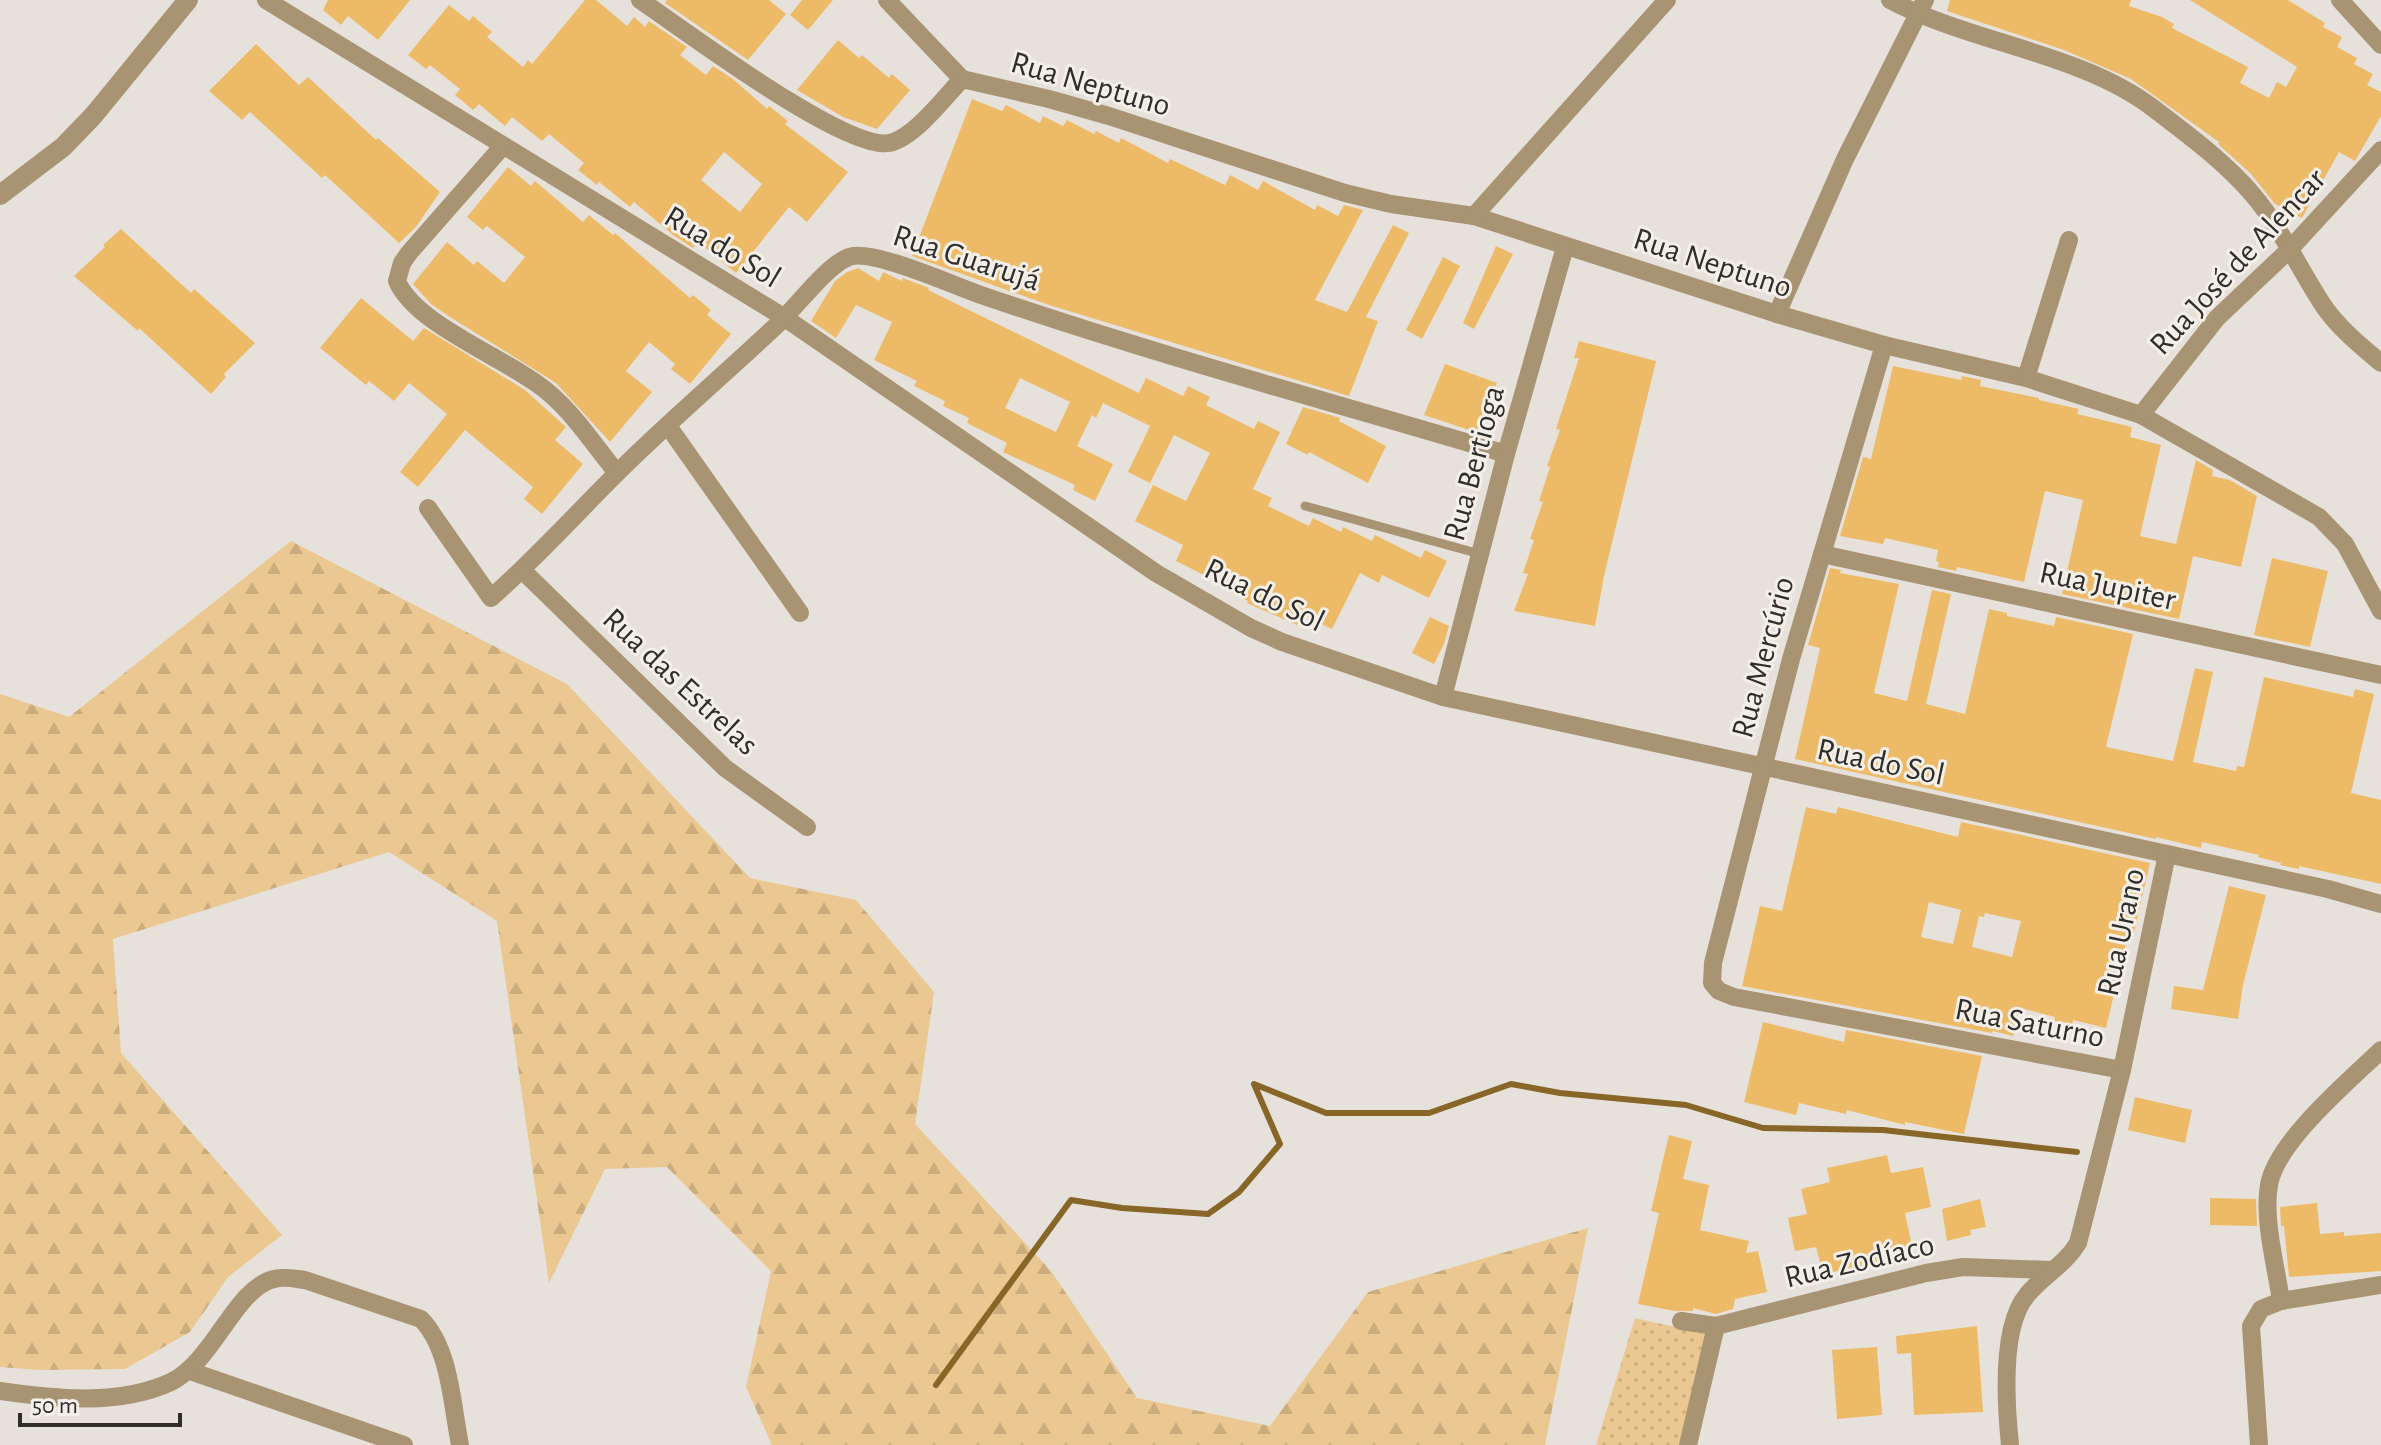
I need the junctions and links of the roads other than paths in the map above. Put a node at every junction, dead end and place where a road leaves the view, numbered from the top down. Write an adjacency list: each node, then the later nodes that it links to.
1 (188, 0): 13 (street)
2 (266, 0): 11 (street, Rua do Sol)
3 (640, 0): 10 (street)
4 (887, 0): 10 (street)
5 (1667, 0): 14 (street)
6 (1890, 0): 8 (street)
7 (2340, 0): 9 (street)
8 (1922, 8): 17 (street); 18 (street)
9 (2381, 45)
10 (962, 79): 14 (street, Rua Neptuno)
11 (502, 147): 19 (street, Rua do Sol); 26 (street)
12 (2381, 150): 17 (street, Rua José de Alencar)
13 (0, 195)
14 (1474, 216): 16 (street, Rua Neptuno)
15 (2069, 240): 22 (street)
16 (1565, 247): 18 (street, Rua Neptuno); 25 (street, Rua Bertioga)
17 (2290, 249): 21 (street); 23 (street, Rua José de Alencar)
18 (1777, 314): 20 (street, Rua Neptuno)
19 (785, 318): 24 (street, Rua Guarujá); 25 (street, Rua Guarujá); 35 (street, Rua do Sol)
20 (1884, 345): 22 (street, Rua Neptuno); 30 (street, Rua Mercúrio)
21 (2381, 363)
22 (2026, 378): 23 (street, Rua Neptuno)
23 (2141, 415): 32 (street, Rua Neptuno)
24 (668, 426): 26 (street, Rua Guarujá); 33 (street)
25 (1506, 454): 29 (street, Rua Bertioga)
26 (617, 473): 31 (street, Rua Guarujá)
27 (1305, 506): 29 (lane)
28 (428, 508): 31 (street, Rua Guarujá)
29 (1480, 554): 35 (street, Rua Bertioga)
30 (1822, 554): 34 (street, Rua Jupiter); 36 (street, Rua Mercúrio)
31 (522, 570): 37 (street, Rua das Estrelas)
32 (2381, 611)
33 (800, 613)
34 (2381, 675)
35 (1443, 697): 36 (street, Rua do Sol)
36 (1763, 766): 38 (street, Rua do Sol); 40 (street, Rua Mercúrio)
37 (807, 827)
38 (2167, 854): 39 (street, Rua do Sol); 42 (street, Rua Urano)
39 (2381, 904)
40 (1714, 987): 42 (street, Rua Saturno)
41 (2381, 1050): 45 (street)
42 (2122, 1070): 43 (street, Rua Saturno)
43 (2052, 1270): 47 (street, Rua Zodíaco); 53 (street, Rua Saturno)
44 (2381, 1285): 45 (street)
45 (2281, 1301): 54 (street)
46 (1681, 1321): 47 (street, Rua Zodíaco)
47 (1716, 1326): 52 (street)
48 (190, 1371): 49 (street); 50 (street); 51 (street)
49 (0, 1391)
50 (404, 1445)
51 (460, 1445)
52 (1688, 1445)
53 (2010, 1445)
54 (2259, 1445)

